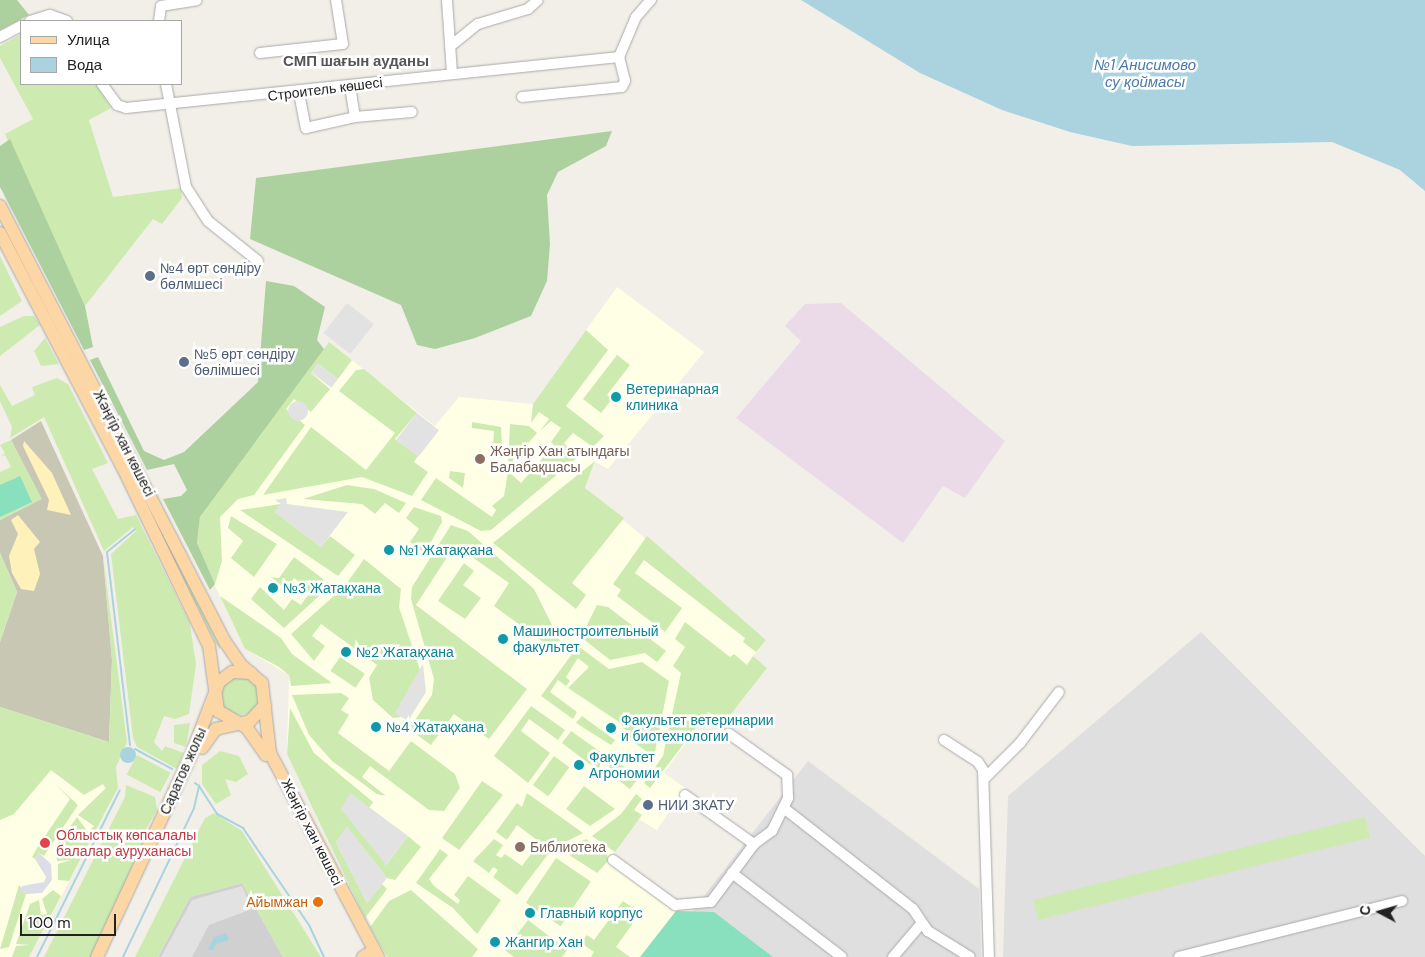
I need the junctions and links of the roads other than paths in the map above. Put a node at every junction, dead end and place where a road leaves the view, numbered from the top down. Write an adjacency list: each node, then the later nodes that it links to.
1 (197, 0): 8 (street)
2 (336, 0): 12 (street)
3 (447, 0): 11 (street)
4 (538, 0): 11 (street)
5 (651, 0): 13 (street)
6 (33, 20): 7 (street)
7 (64, 20)
8 (159, 20)
9 (20, 27): 10 (street)
10 (0, 38)
11 (453, 44): 14 (street)
12 (260, 53)
13 (619, 57): 14 (street, Строитель көшесі); 19 (street)
14 (452, 73): 17 (street, Строитель көшесі)
15 (103, 85): 20 (street, Строитель көшесі)
16 (166, 85): 20 (street)
17 (350, 86): 18 (street, Строитель көшесі); 22 (street)
18 (299, 93): 20 (street, Строитель көшесі); 22 (street)
19 (522, 97)
20 (169, 105): 25 (street)
21 (412, 112): 22 (street)
22 (355, 117)
23 (0, 206): 26 (main road, Жәңгір хан көшесі)
24 (0, 233): 27 (main road, Жәңгір хан көшесі)
25 (258, 261)
26 (253, 674): 27 (main road); 29 (main road, Жәңгір хан көшесі)
27 (214, 692): 30 (main road, Жәңгір хан көшесі); 42 (main road, Саратов жолы)
28 (1059, 692): 33 (street)
29 (266, 702): 30 (main road); 41 (main road, Жәңгір хан көшесі)
30 (238, 723): 41 (main road, Жәңгір хан көшесі); 43 (main road, Саратов жолы)
31 (728, 733): 35 (street)
32 (944, 740): 33 (street)
33 (984, 780): 47 (street)
34 (685, 795): 36 (street)
35 (785, 810): 36 (street); 40 (street)
36 (754, 844): 38 (street)
37 (613, 860): 38 (street)
38 (732, 873): 44 (street)
39 (1402, 901): 48 (street)
40 (921, 924): 45 (street); 46 (street)
41 (371, 955)
42 (97, 957)
43 (103, 957)
44 (842, 957)
45 (893, 957)
46 (970, 957)
47 (989, 957)
48 (1179, 957)

